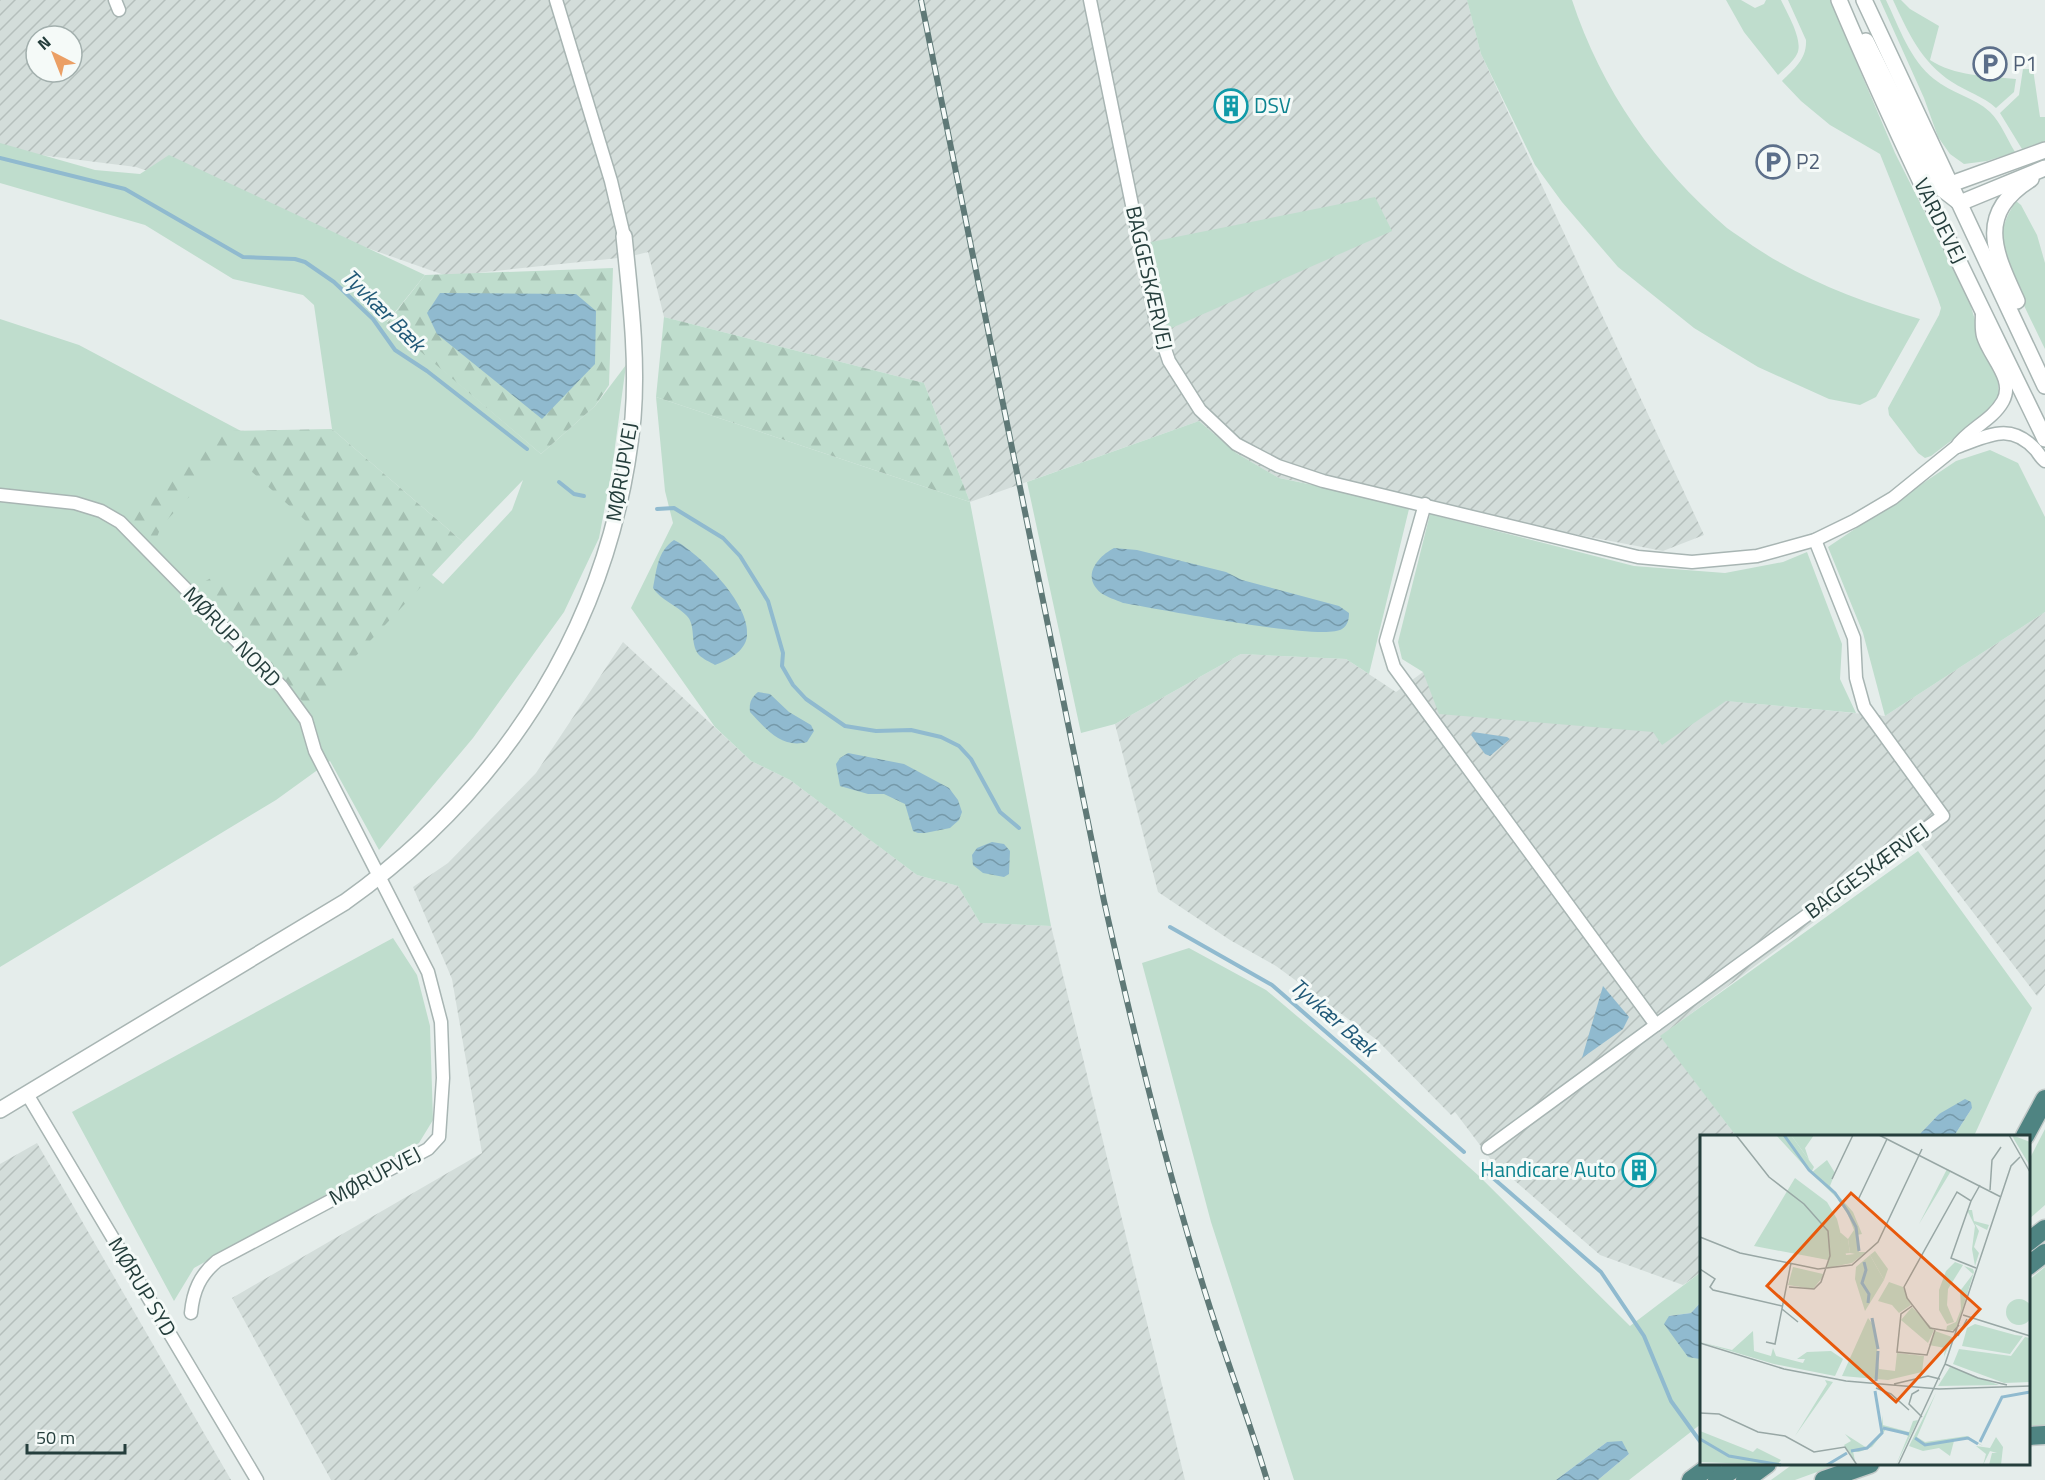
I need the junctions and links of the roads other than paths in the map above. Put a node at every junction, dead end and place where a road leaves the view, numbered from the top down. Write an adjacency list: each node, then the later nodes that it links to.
1 (556, 0): 10 (street, MØRUPVEJ)
2 (1090, 0): 18 (street, BAGGESKÆRVEJ)
3 (1841, 0): 7 (street); 9 (street, VARDEVEJ)
4 (1864, 0): 7 (street, VARDEVEJ)
5 (2045, 150): 7 (street)
6 (2045, 169): 8 (street); 12 (street)
7 (1948, 188): 8 (street, VARDEVEJ); 9 (street)
8 (1960, 203): 13 (street, VARDEVEJ)
9 (1934, 210): 11 (street, VARDEVEJ)
10 (624, 236): 20 (street, MØRUPVEJ)
11 (1981, 307): 14 (street, VARDEVEJ); 15 (street, BAGGESKÆRVEJ)
12 (2045, 364)
13 (2045, 386)
14 (2045, 440)
15 (1956, 447): 16 (street, BAGGESKÆRVEJ); 19 (street, BAGGESKÆRVEJ)
16 (2045, 461)
17 (0, 495): 20 (street, MØRUP NORD)
18 (1425, 504): 19 (street, BAGGESKÆRVEJ); 21 (street)
19 (1815, 540): 21 (street, BAGGESKÆRVEJ)
20 (380, 878): 22 (street, MØRUPVEJ); 31 (street, MØRUPVEJ)
21 (1656, 1025): 26 (street, BAGGESKÆRVEJ)
22 (27, 1094): 24 (street, MØRUPVEJ); 36 (street, MØRUP SYD)
23 (2045, 1099): 25 (highway)
24 (0, 1110)
25 (2026, 1135)
26 (1488, 1148)
27 (2045, 1229): 28 (highway)
28 (2030, 1240)
29 (2045, 1253): 30 (highway)
30 (2030, 1264)
31 (192, 1313)
32 (1712, 1465): 37 (highway)
33 (1740, 1465): 38 (highway)
34 (1766, 1465): 39 (highway)
35 (1867, 1465): 40 (highway)
36 (257, 1480)
37 (1691, 1480)
38 (1717, 1480)
39 (1744, 1480)
40 (1824, 1480)

